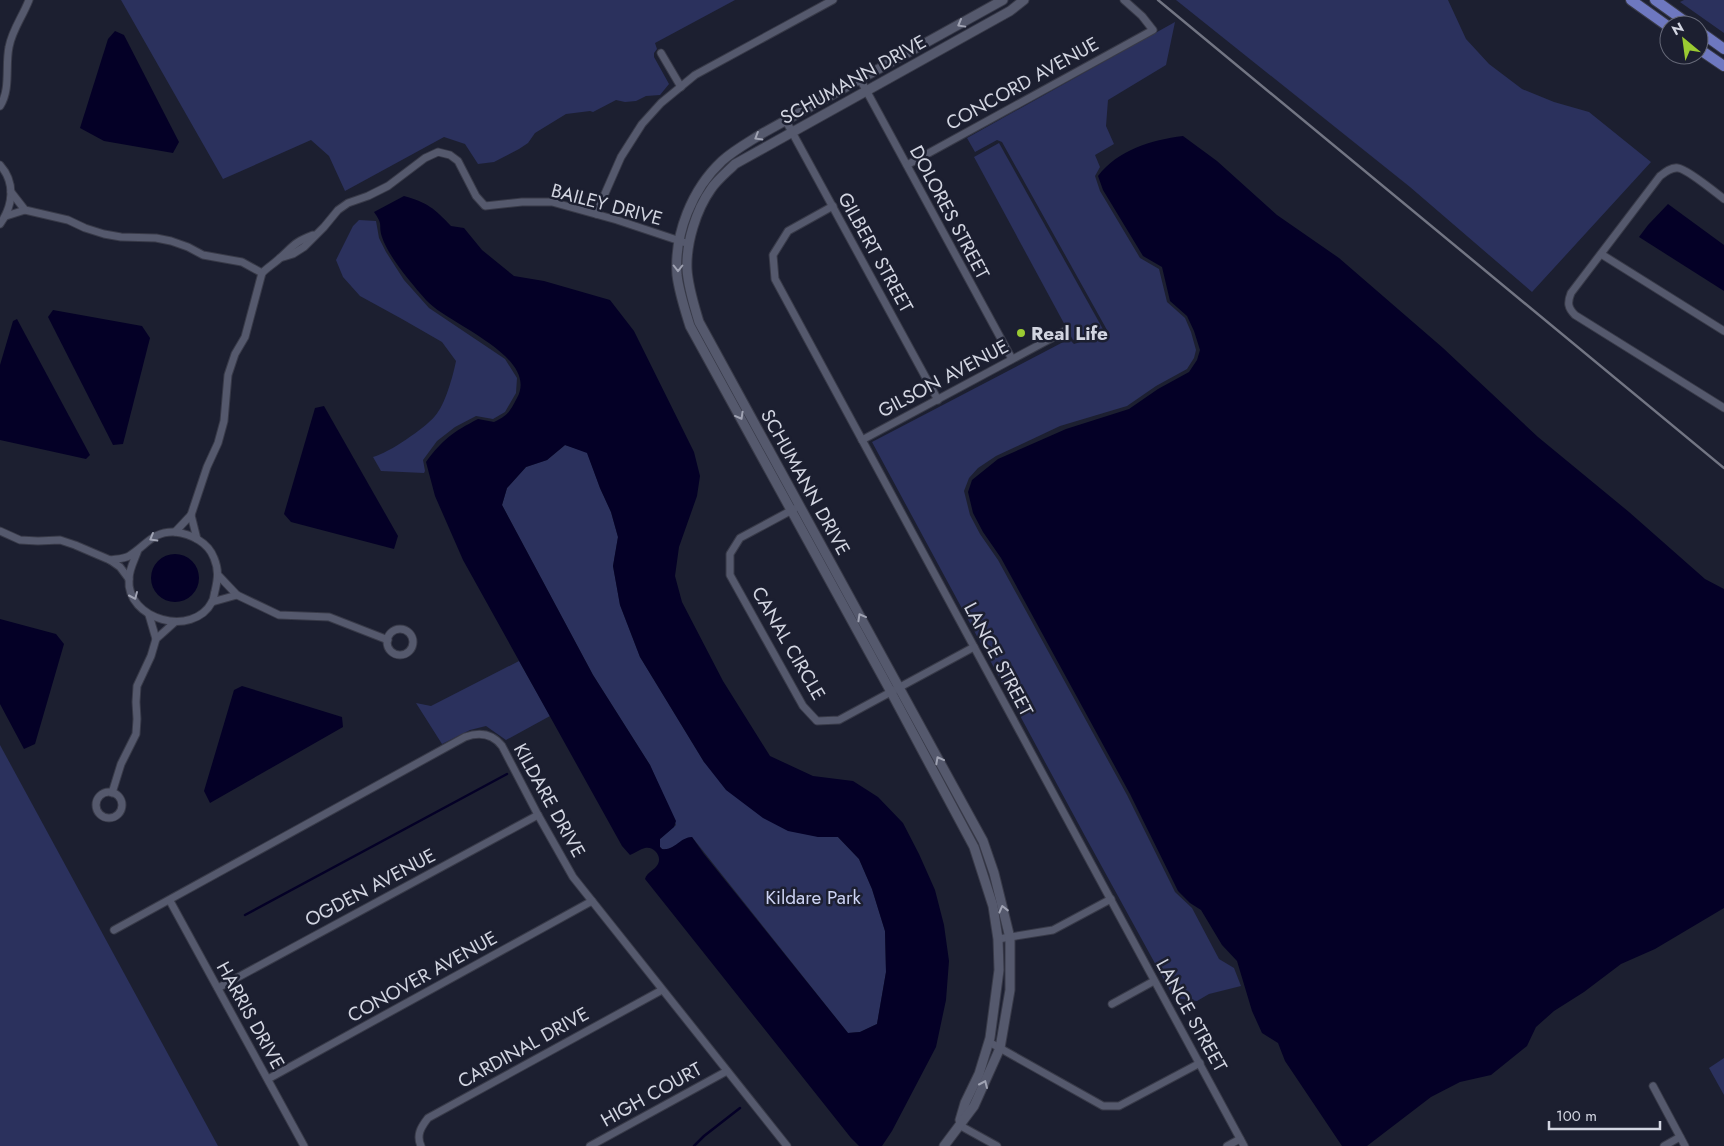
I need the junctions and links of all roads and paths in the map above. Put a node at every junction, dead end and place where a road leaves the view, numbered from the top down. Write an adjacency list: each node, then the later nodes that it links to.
1 (29, 0): 21 (street)
2 (833, 0): 19 (street)
3 (1003, 0): 8 (street); 12 (street, SCHUMANN DRIVE, one-way to 12)
4 (1024, 0): 8 (street, SCHUMANN DRIVE)
5 (1124, 0): 25 (street, CONCORD AVENUE)
6 (1631, 0): 10 (main road)
7 (1655, 0): 9 (main road)
8 (1010, 11): 14 (street, SCHUMANN DRIVE)
9 (1676, 15)
10 (1659, 20)
11 (1709, 38): 13 (main road)
12 (933, 40): 14 (street); 18 (street, SCHUMANN DRIVE)
13 (1724, 49)
14 (940, 50): 20 (street, SCHUMANN DRIVE)
15 (661, 53): 19 (street)
16 (1709, 56): 17 (main road)
17 (1724, 66)
18 (860, 80): 20 (street, DOLORES STREET); 22 (street, SCHUMANN DRIVE)
19 (681, 87): 30 (street)
20 (866, 91): 23 (street, SCHUMANN DRIVE); 25 (street, DOLORES STREET)
21 (0, 106)
22 (786, 120): 23 (street, GILBERT STREET); 33 (street, SCHUMANN DRIVE, one-way to 33)
23 (792, 131): 28 (street, GILBERT STREET); 34 (street, SCHUMANN DRIVE)
24 (0, 165): 26 (street)
25 (907, 165): 39 (street, DOLORES STREET)
26 (11, 192): 29 (street); 31 (street)
27 (1724, 199): 35 (street)
28 (833, 206): 40 (street, GILBERT STREET); 42 (street, LANCE STREET)
29 (25, 210): 31 (street); 36 (street)
30 (596, 214): 33 (street, BAILEY DRIVE); 36 (street, BAILEY DRIVE)
31 (6, 216): 32 (street)
32 (0, 224)
33 (678, 241): 34 (street, BAILEY DRIVE); 44 (street, SCHUMANN DRIVE, one-way to 44)
34 (689, 244): 43 (street, SCHUMANN DRIVE)
35 (1601, 254): 38 (street); 41 (street)
36 (262, 273): 45 (street)
37 (1065, 331): 39 (street, GILSON AVENUE)
38 (1724, 331)
39 (1012, 359): 40 (street, GILSON AVENUE)
40 (938, 400): 42 (street, GILSON AVENUE)
41 (1724, 408)
42 (862, 440): 59 (street, LANCE STREET)
43 (800, 505): 44 (street, CANAL CIRCLE); 60 (street, SCHUMANN DRIVE, one-way to 43)
44 (792, 510): 60 (street, SCHUMANN DRIVE); 60 (street, CANAL CIRCLE)
45 (191, 515): 47 (street); 48 (street)
46 (0, 531): 50 (street)
47 (176, 532): 48 (street); 49 (street, one-way to 49)
48 (197, 539): 51 (street)
49 (138, 550): 50 (street); 52 (street)
50 (110, 560): 52 (street)
51 (219, 576): 53 (street); 54 (street)
52 (129, 579): 55 (street, one-way to 55)
53 (237, 596): 54 (street); 58 (street)
54 (212, 602): 56 (street)
55 (149, 615): 56 (street); 57 (street)
56 (175, 622): 57 (street)
57 (156, 639): 61 (street)
58 (388, 640)
59 (974, 647): 60 (street, CANAL CIRCLE); 63 (street, LANCE STREET)
60 (895, 690): 67 (street, SCHUMANN DRIVE, one-way to 60); 68 (street, SCHUMANN DRIVE)
61 (112, 793)
62 (538, 815): 64 (street, KILDARE DRIVE); 65 (street, KILDARE DRIVE); 70 (street, OGDEN AVENUE)
63 (1111, 899): 67 (street); 69 (street, LANCE STREET)
64 (170, 900): 66 (street, KILDARE DRIVE); 70 (street, HARRIS DRIVE)
65 (592, 901): 71 (street, KILDARE DRIVE); 77 (street, CONOVER AVENUE)
66 (114, 930)
67 (1010, 938): 68 (street); 74 (street, SCHUMANN DRIVE)
68 (998, 940): 73 (street, SCHUMANN DRIVE)
69 (1154, 981): 72 (street); 75 (street, LANCE STREET)
70 (218, 988): 77 (street, HARRIS DRIVE)
71 (662, 990): 76 (street, KILDARE DRIVE); 84 (street, CARDINAL DRIVE)
72 (1112, 1004)
73 (989, 1042): 74 (street); 79 (street, SCHUMANN DRIVE)
74 (1000, 1048): 75 (street); 79 (street, SCHUMANN DRIVE, one-way to 74)
75 (1200, 1063): 81 (street, LANCE STREET)
76 (727, 1071): 82 (street, KILDARE DRIVE); 85 (street, HIGH COURT)
77 (268, 1079): 83 (street, HARRIS DRIVE)
78 (1653, 1086): 80 (street)
79 (959, 1125): 86 (street, SCHUMANN DRIVE); 87 (street)
80 (1680, 1137): 90 (street); 91 (street)
81 (1240, 1139): 88 (street); 89 (street, LANCE STREET)
82 (782, 1144)
83 (304, 1146)
84 (421, 1146)
85 (590, 1146)
86 (944, 1146)
87 (997, 1146)
88 (1227, 1146)
89 (1244, 1146)
90 (1664, 1146)
91 (1685, 1146)

